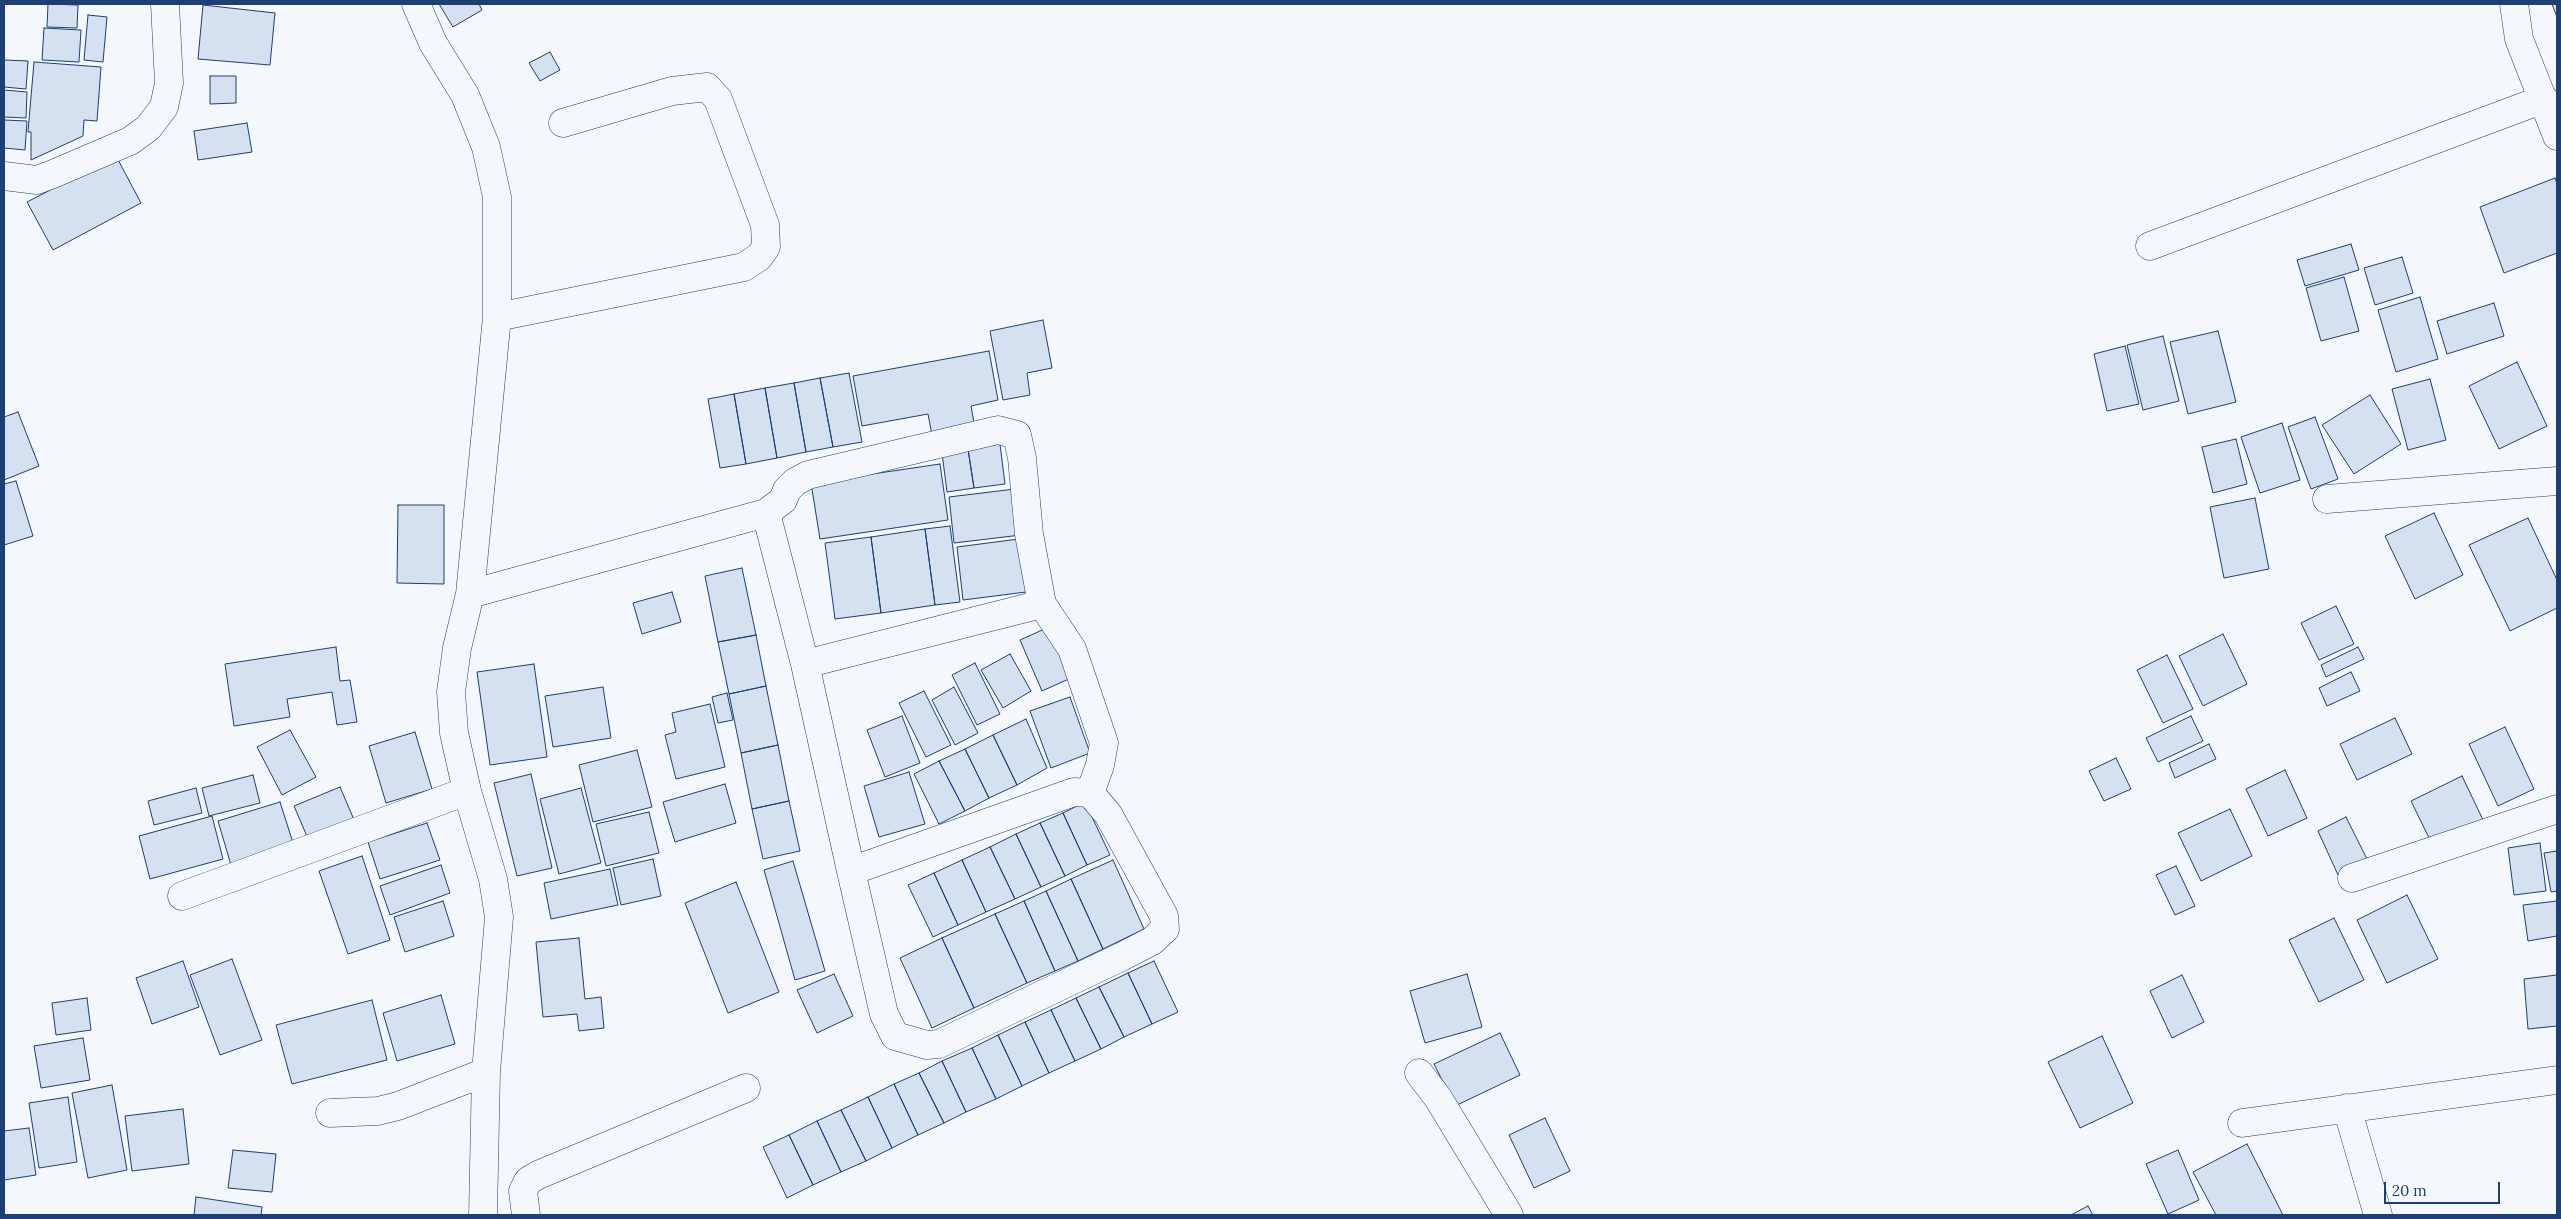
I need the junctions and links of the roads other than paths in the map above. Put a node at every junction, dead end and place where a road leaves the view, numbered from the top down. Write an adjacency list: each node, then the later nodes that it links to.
1 (165, 4): 7 (street)
2 (416, 4): 9 (street)
3 (2514, 4): 4 (street)
4 (2544, 99): 6 (street); 8 (street)
5 (564, 123): 9 (street)
6 (2557, 136)
7 (4, 176)
8 (2150, 246)
9 (497, 317): 13 (street)
10 (2557, 480): 11 (street)
11 (2327, 498)
12 (766, 513): 13 (street); 14 (street); 15 (street)
13 (470, 594): 16 (street)
14 (1042, 604): 15 (street); 17 (street)
15 (805, 664): 19 (street)
16 (467, 791): 21 (street); 22 (street)
17 (1090, 793): 19 (street); 19 (street)
18 (2557, 810): 20 (street)
19 (851, 871)
20 (2352, 878)
21 (182, 896)
22 (486, 1072): 27 (street); 29 (street)
23 (1419, 1073): 31 (street)
24 (2557, 1080): 26 (street)
25 (746, 1088): 30 (street)
26 (2347, 1108): 28 (street); 32 (street)
27 (330, 1113)
28 (2242, 1122)
29 (483, 1215)
30 (526, 1215)
31 (1509, 1215)
32 (2378, 1215)

